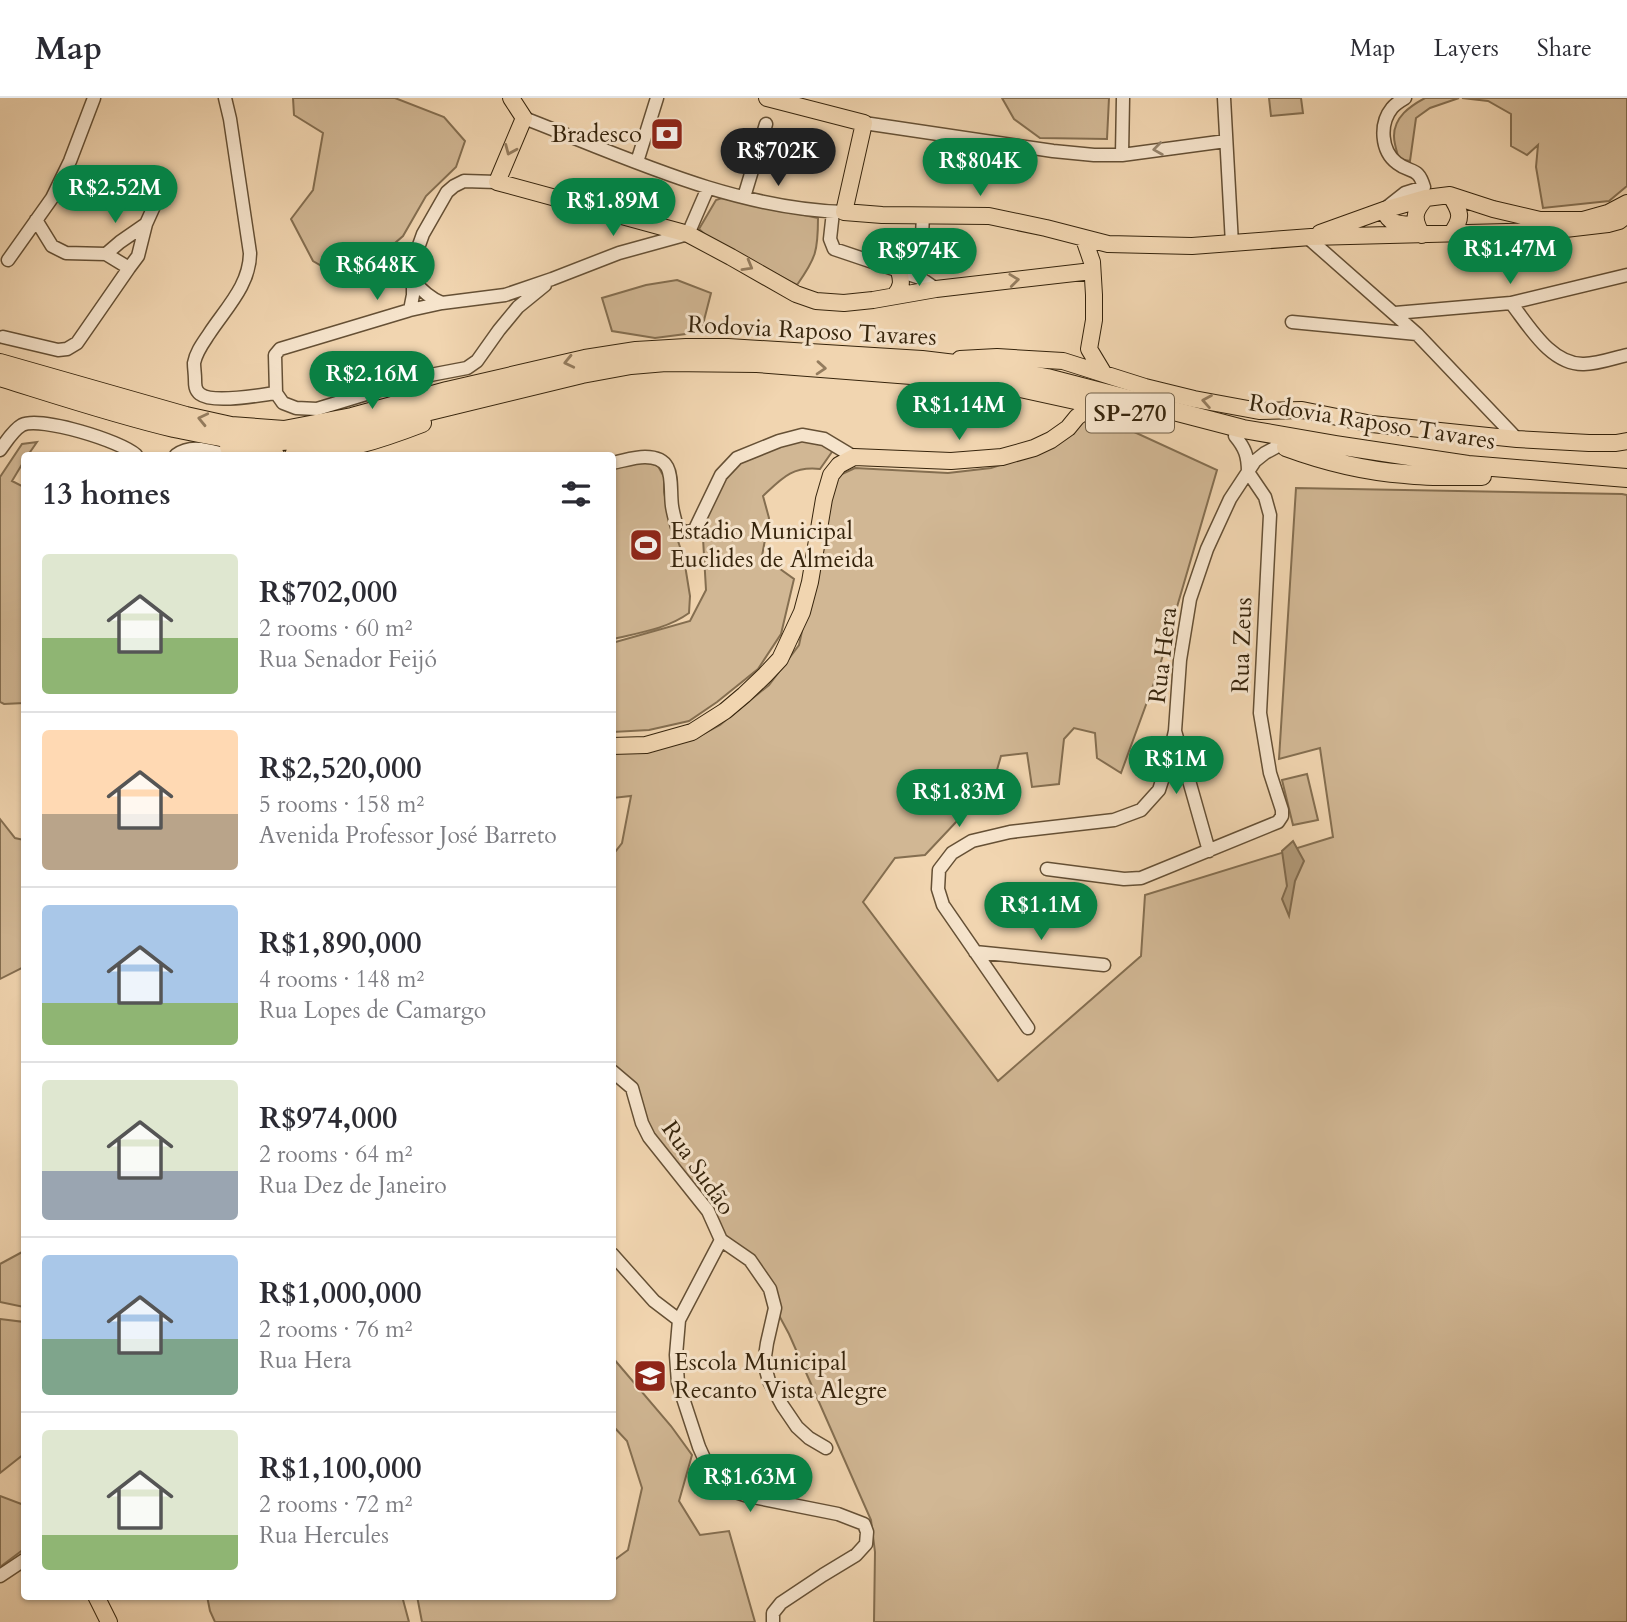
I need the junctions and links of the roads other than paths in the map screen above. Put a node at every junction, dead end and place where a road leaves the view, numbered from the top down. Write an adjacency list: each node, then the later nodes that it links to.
1 (94, 98): 26 (street)
2 (225, 98): 61 (street)
3 (511, 98): 9 (main road)
4 (656, 98): 14 (street)
5 (767, 98): 10 (main road)
6 (1123, 98): 13 (street)
7 (1224, 98): 12 (street)
8 (1405, 98): 22 (street)
9 (524, 118): 14 (street); 15 (main road, one-way to 15)
10 (864, 123): 13 (street); 23 (main road)
11 (766, 124): 19 (street)
12 (1226, 141): 13 (street, one-way to 13); 34 (street)
13 (1122, 155)
14 (637, 162): 16 (street)
15 (497, 181): 29 (main road); 43 (street)
16 (709, 188): 19 (street); 29 (street)
17 (160, 193): 27 (street)
18 (1450, 195): 20 (main road); 21 (main road); 30 (main road)
19 (744, 197): 23 (street)
20 (1426, 198): 22 (main road); 28 (main road)
21 (1627, 203)
22 (1384, 209): 28 (main road); 31 (main road)
23 (839, 212): 24 (main road); 39 (street)
24 (923, 215): 32 (main road); 41 (street)
25 (1627, 215): 30 (main road)
26 (36, 220): 35 (street); 36 (street)
27 (146, 224): 35 (street); 38 (street)
28 (1419, 230): 30 (main road); 31 (main road)
29 (688, 234): 42 (street); 45 (main road, one-way to 45)
30 (1451, 234)
31 (1309, 237): 34 (main road); 49 (street)
32 (1084, 239): 33 (main road); 37 (main road)
33 (1108, 244): 34 (main road); 37 (main road)
34 (1232, 244)
35 (106, 254): 38 (street)
36 (8, 260)
37 (1092, 267): 44 (main road, one-way to 37); 53 (main road)
38 (129, 268): 52 (street)
39 (899, 271): 41 (street); 45 (main road)
40 (1627, 275): 47 (street)
41 (920, 278): 44 (street)
42 (552, 279): 46 (street); 61 (street)
43 (413, 280): 46 (street); 48 (street)
44 (936, 289): 45 (main road)
45 (895, 295)
46 (442, 303): 48 (street)
47 (1511, 303): 49 (street); 54 (street)
48 (410, 310): 61 (street)
49 (1395, 313): 51 (street)
50 (1292, 322): 51 (street)
51 (1416, 334): 69 (street)
52 (3, 337)
53 (1089, 349): 57 (main road); 58 (main road)
54 (1627, 355)
55 (922, 360): 56 (highway, Rodovia Raposo Tavares / SP-270, one-way to 56); 57 (main road); 81 (highway, Rodovia Raposo Tavares / SP-270)
56 (0, 363)
57 (1072, 364): 58 (main road)
58 (1104, 374): 69 (main road, one-way to 58)
59 (0, 377): 64 (highway, Rodovia Raposo Tavares / SP-270)
60 (0, 386): 64 (highway)
61 (275, 393)
62 (1054, 396): 63 (highway, Rodovia Raposo Tavares / SP-270, one-way to 62); 65 (highway, Rodovia Raposo Tavares / SP-270); 67 (main road)
63 (471, 401): 66 (highway, Rodovia Raposo Tavares / SP-270); 77 (highway)
64 (94, 407): 66 (highway, Rodovia Raposo Tavares / SP-270)
65 (1099, 407): 67 (main road); 68 (highway, Rodovia Raposo Tavares / SP-270)
66 (153, 423): 76 (highway)
67 (1068, 428): 78 (main road)
68 (1235, 436): 71 (highway, Rodovia Raposo Tavares / SP-270); 80 (street, Rua Zeus)
69 (1517, 439): 70 (main road)
70 (1627, 440)
71 (1283, 446): 80 (street, Rua Hera); 81 (highway, Rodovia Raposo Tavares / SP-270)
72 (0, 450): 73 (street)
73 (133, 452)
74 (180, 452): 75 (street)
75 (216, 452)
76 (247, 452)
77 (347, 452)
78 (854, 457): 79 (street); 83 (main road)
79 (616, 462)
80 (1248, 472): 82 (street, Rua Hera); 84 (street, Rua Zeus)
81 (1625, 484)
82 (1175, 731): 84 (street, Rua Hera); 86 (street)
83 (616, 746)
84 (1209, 851): 85 (street)
85 (1047, 869)
86 (975, 952): 87 (street); 88 (street)
87 (1104, 965)
88 (1028, 1028)
89 (616, 1074): 90 (street, Rua Sudão)
90 (721, 1240): 92 (street, Rua Sudão); 93 (street)
91 (616, 1258): 92 (street)
92 (679, 1320): 98 (street, Rua Sudão)
93 (826, 1448)
94 (21, 1562): 95 (street)
95 (0, 1576)
96 (98, 1600): 97 (main road)
97 (109, 1622)
98 (773, 1622)

